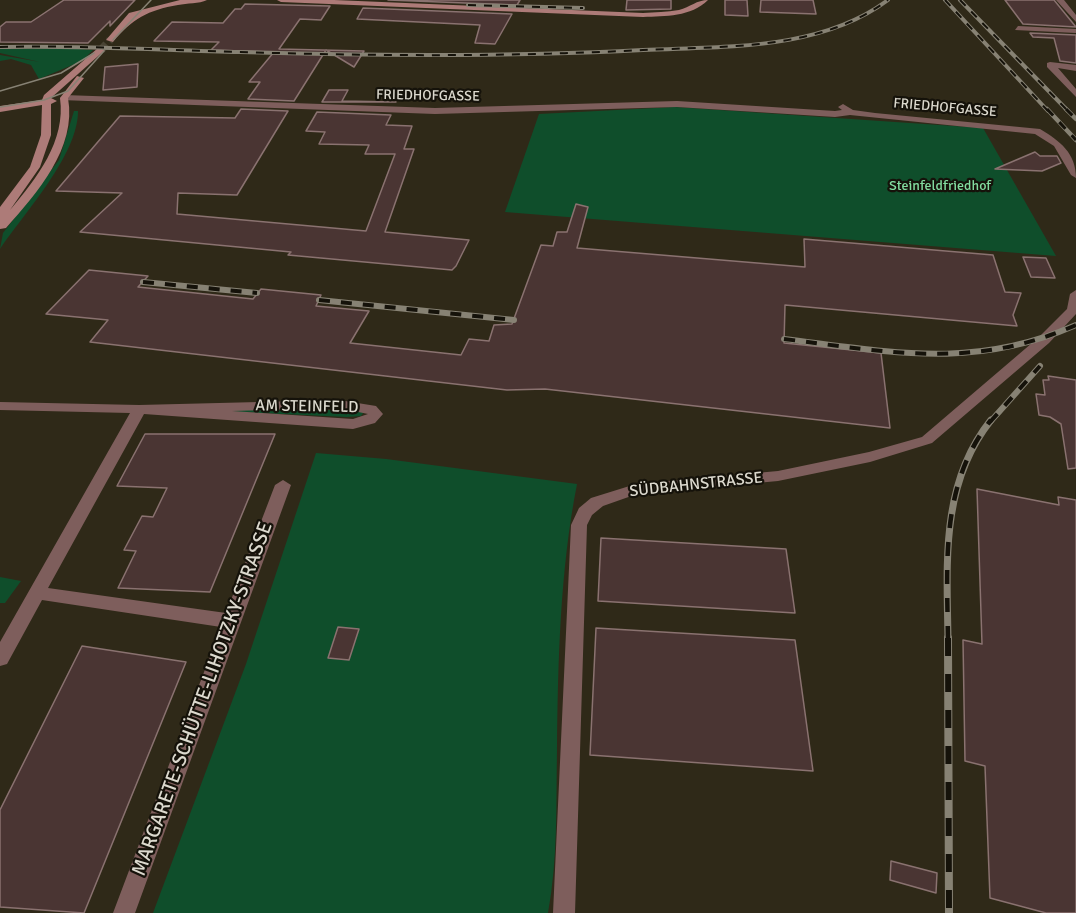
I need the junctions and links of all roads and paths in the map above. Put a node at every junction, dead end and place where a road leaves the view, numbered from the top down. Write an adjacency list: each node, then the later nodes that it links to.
1 (146, 0): 7 (main road)
2 (203, 0): 7 (main road)
3 (281, 0): 4 (main road)
4 (704, 0)
5 (1060, 0): 6 (street)
6 (1076, 20)
7 (125, 22): 10 (main road)
8 (1018, 28): 9 (street)
9 (1076, 31)
10 (110, 40)
11 (101, 50): 12 (main road)
12 (91, 61): 15 (main road); 16 (main road)
13 (1076, 68): 14 (street)
14 (1076, 94)
15 (64, 98): 16 (main road); 19 (street, FRIEDHOFGASSE); 20 (main road)
16 (47, 100): 17 (main road); 18 (main road); 20 (main road)
17 (0, 103)
18 (0, 108)
19 (1076, 175)
20 (2, 226)
21 (1076, 294): 29 (street, SÜDBAHNSTRASSE)
22 (0, 406): 23 (street, AM STEINFELD)
23 (140, 409): 23 (street, AM STEINFELD); 25 (street)
24 (283, 485): 26 (street, MARGARETE-SCHÜTTE-LIHOTZKY-STRASSE)
25 (37, 593): 26 (street); 27 (street)
26 (231, 621): 28 (street, MARGARETE-SCHÜTTE-LIHOTZKY-STRASSE)
27 (0, 659)
28 (124, 913)
29 (564, 913)

